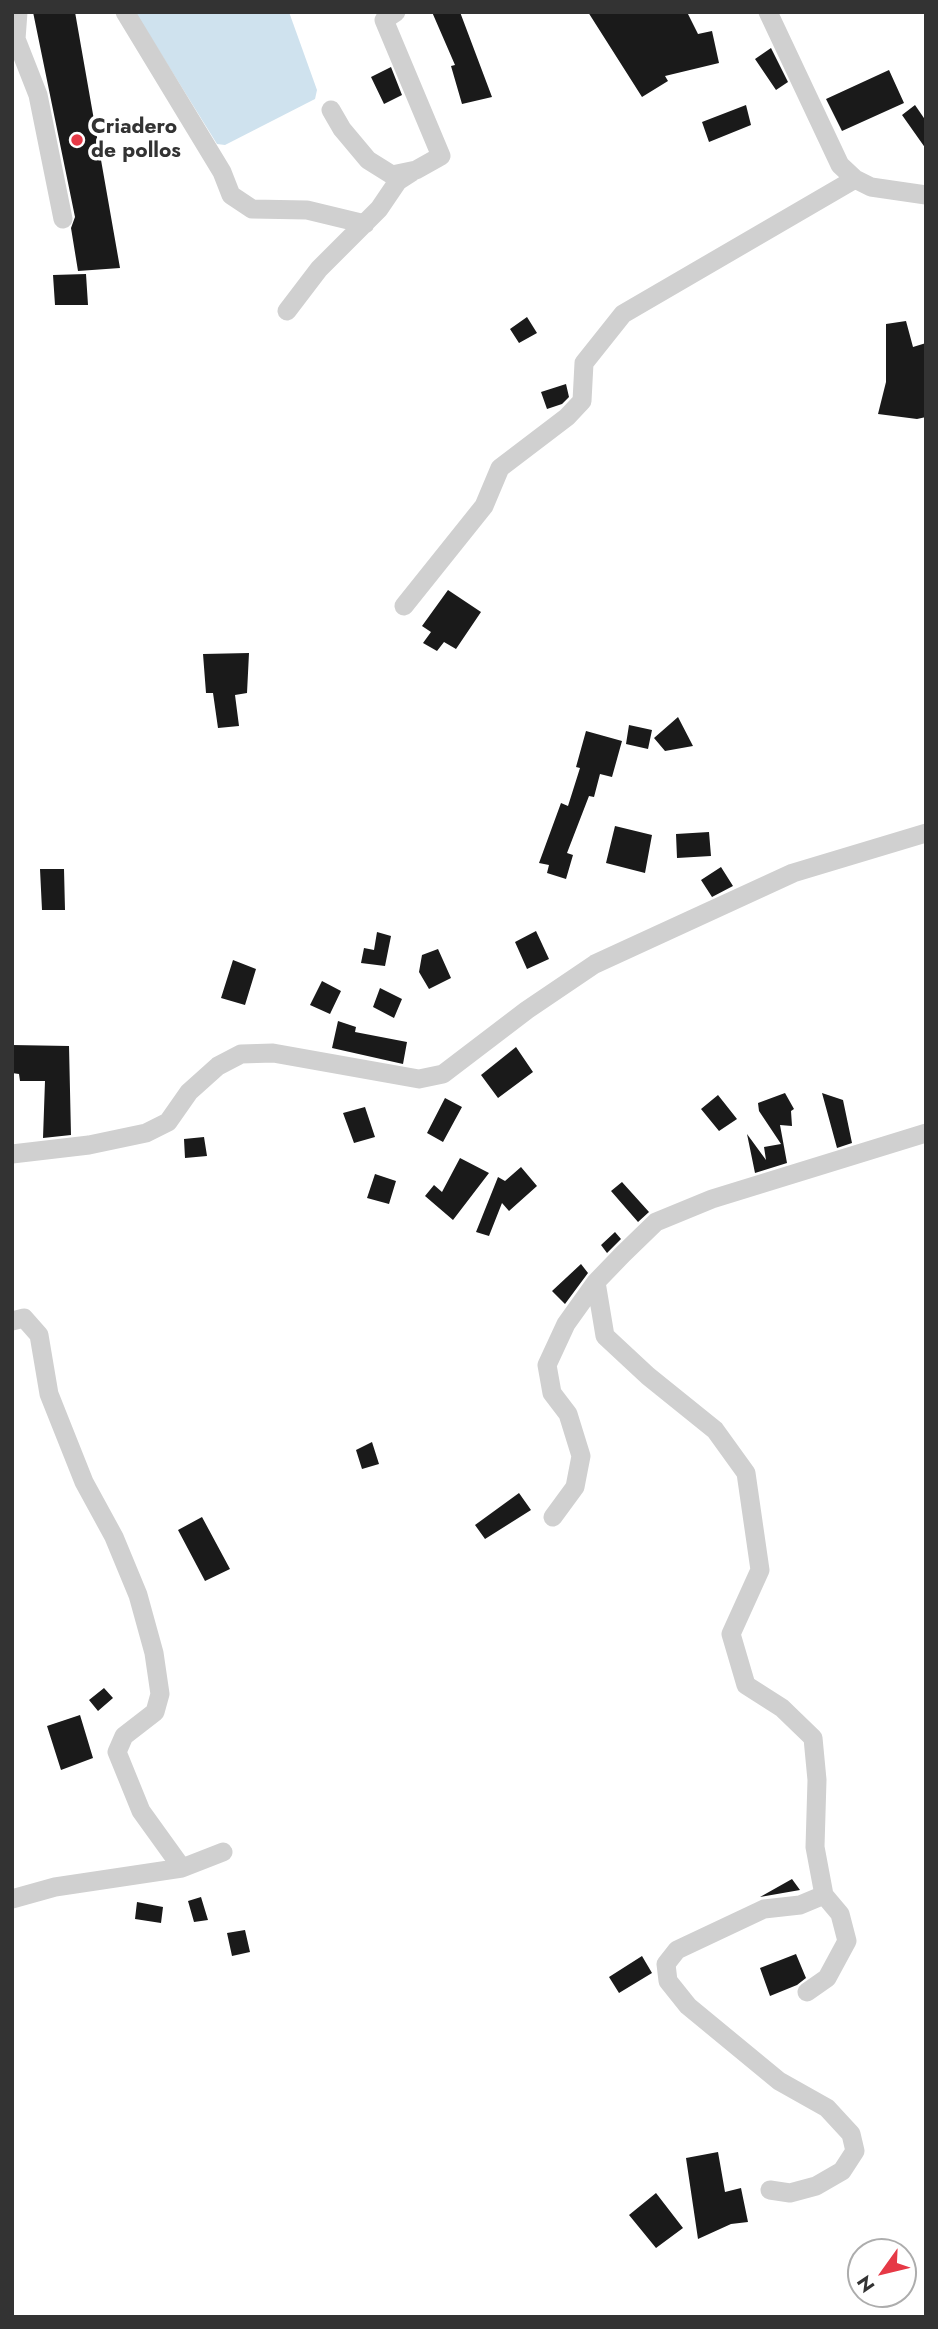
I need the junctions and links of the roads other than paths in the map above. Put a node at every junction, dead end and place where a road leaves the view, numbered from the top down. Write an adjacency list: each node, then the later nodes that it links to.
1 (18, 12): 9 (street)
2 (125, 12): 10 (street)
3 (396, 12): 6 (street)
4 (768, 12): 7 (street)
5 (331, 110): 6 (street)
6 (416, 170): 10 (street)
7 (855, 179): 8 (street); 12 (street)
8 (926, 195)
9 (63, 219)
10 (365, 224): 11 (street)
11 (286, 311)
12 (404, 606)
13 (926, 833): 15 (street)
14 (926, 1133): 16 (street)
15 (12, 1154)
16 (596, 1282): 18 (street); 21 (street)
17 (12, 1321): 20 (street)
18 (553, 1517)
19 (223, 1853): 20 (street)
20 (182, 1868): 22 (street)
21 (824, 1895): 23 (street); 24 (street)
22 (12, 1899)
23 (807, 1992)
24 (769, 2190)

